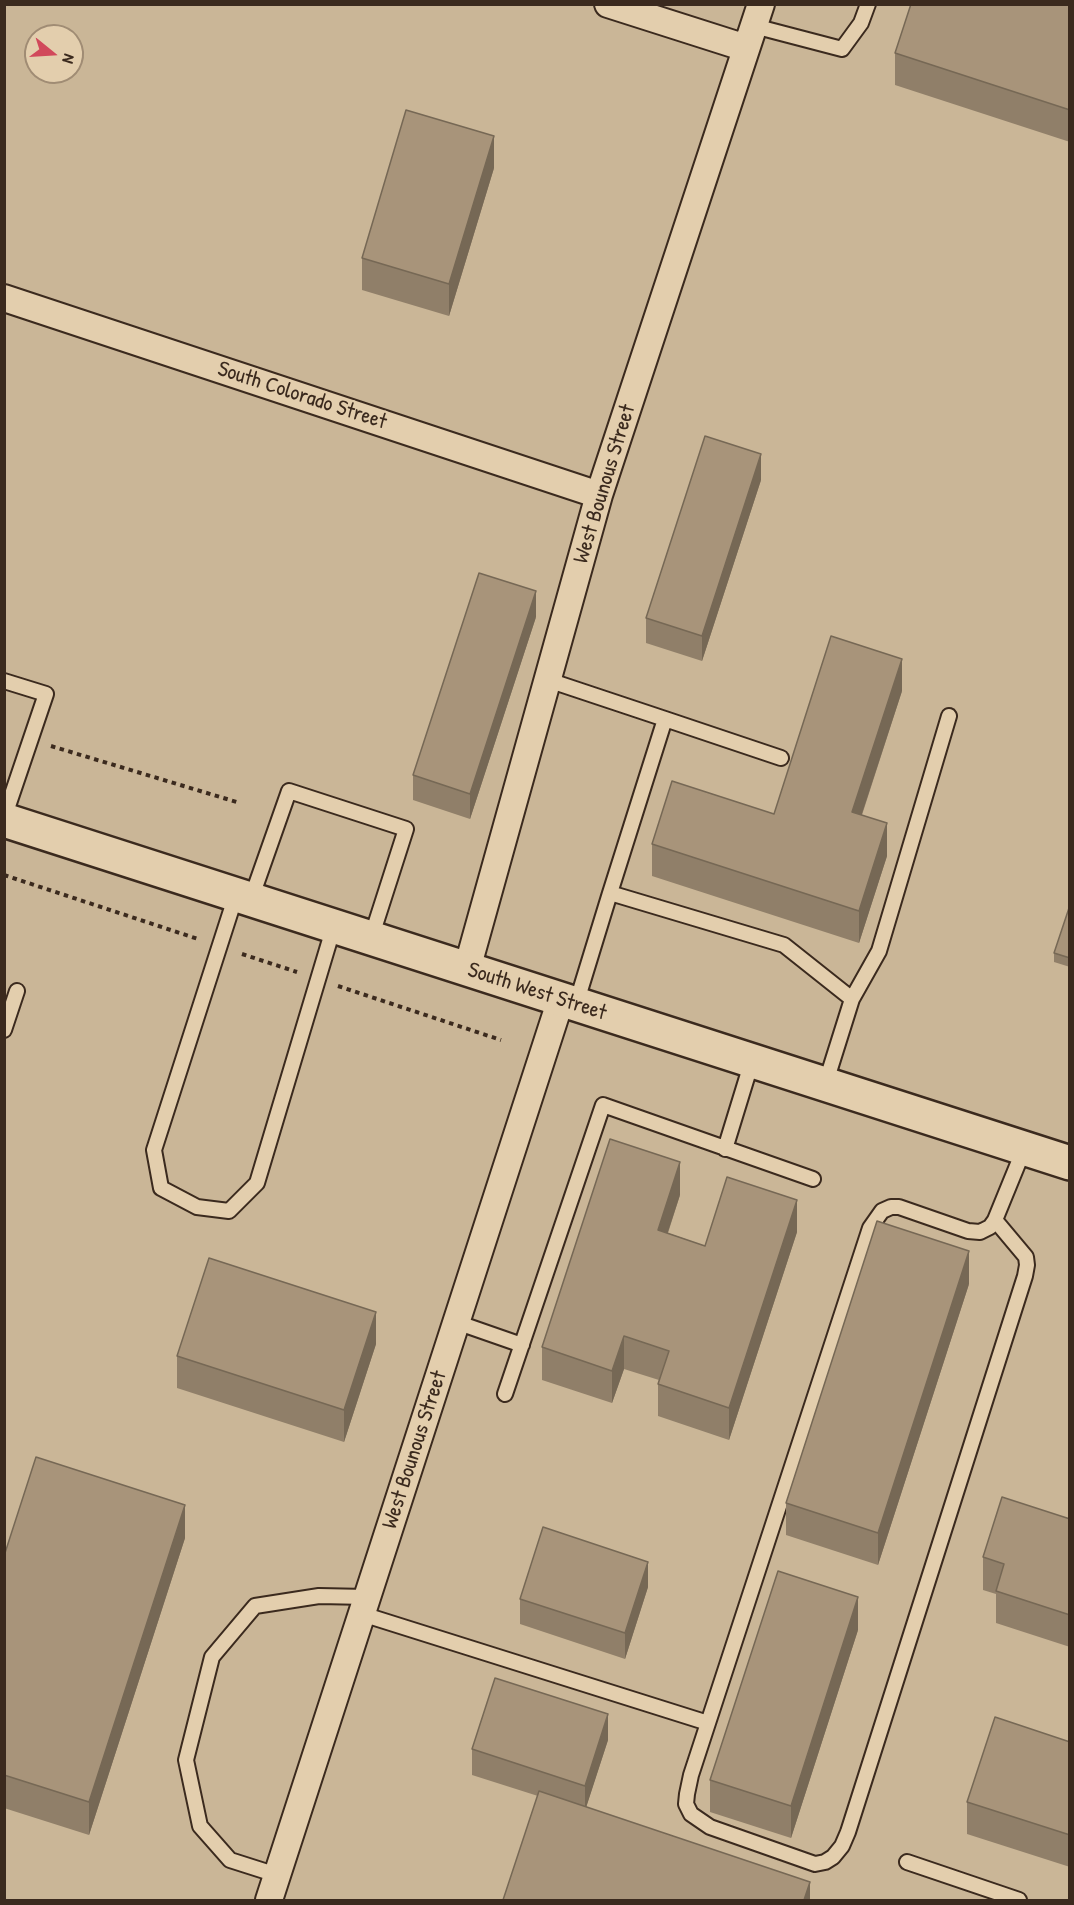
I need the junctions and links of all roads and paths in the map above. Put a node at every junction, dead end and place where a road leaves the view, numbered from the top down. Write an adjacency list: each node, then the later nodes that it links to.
1 (868, 4): 3 (lane)
2 (611, 5): 3 (street)
3 (754, 26): 5 (street, West Bounous Street)
4 (4, 298): 5 (street, South Colorado Street)
5 (599, 495): 6 (street, West Bounous Street)
6 (548, 680): 9 (lane); 20 (street, West Bounous Street)
7 (4, 681): 10 (lane)
8 (949, 716): 23 (lane)
9 (665, 719): 11 (lane); 15 (lane)
10 (31, 740): 12 (path); 13 (lane)
11 (781, 758)
12 (240, 803)
13 (4, 819): 16 (main road, South West Street)
14 (4, 875): 19 (path)
15 (610, 893): 23 (lane); 24 (lane)
16 (243, 897): 17 (main road, South West Street); 18 (lane); 19 (lane)
17 (334, 926): 18 (main road, South West Street); 21 (lane)
18 (371, 938): 20 (main road, South West Street)
19 (219, 946): 21 (path); 21 (lane)
20 (467, 969): 24 (main road, South West Street)
21 (318, 979): 26 (path)
22 (17, 991): 25 (lane)
23 (852, 999): 28 (lane)
24 (568, 1001): 27 (main road, South West Street); 34 (street, West Bounous Street)
25 (4, 1030)
26 (501, 1040)
27 (752, 1061): 28 (main road, South West Street); 29 (lane)
28 (825, 1085): 30 (main road, South West Street)
29 (725, 1149): 32 (lane); 35 (lane)
30 (1024, 1149): 31 (main road, South West Street); 33 (lane)
31 (1070, 1163)
32 (813, 1179)
33 (995, 1220): 38 (lane); 38 (lane)
34 (456, 1322): 35 (lane); 37 (street, West Bounous Street)
35 (522, 1345): 36 (lane)
36 (505, 1394)
37 (364, 1606): 38 (lane); 40 (street, West Bounous Street); 40 (lane)
38 (708, 1723)
39 (907, 1862): 42 (lane)
40 (277, 1875): 41 (street, West Bounous Street)
41 (269, 1900)
42 (1019, 1900)

